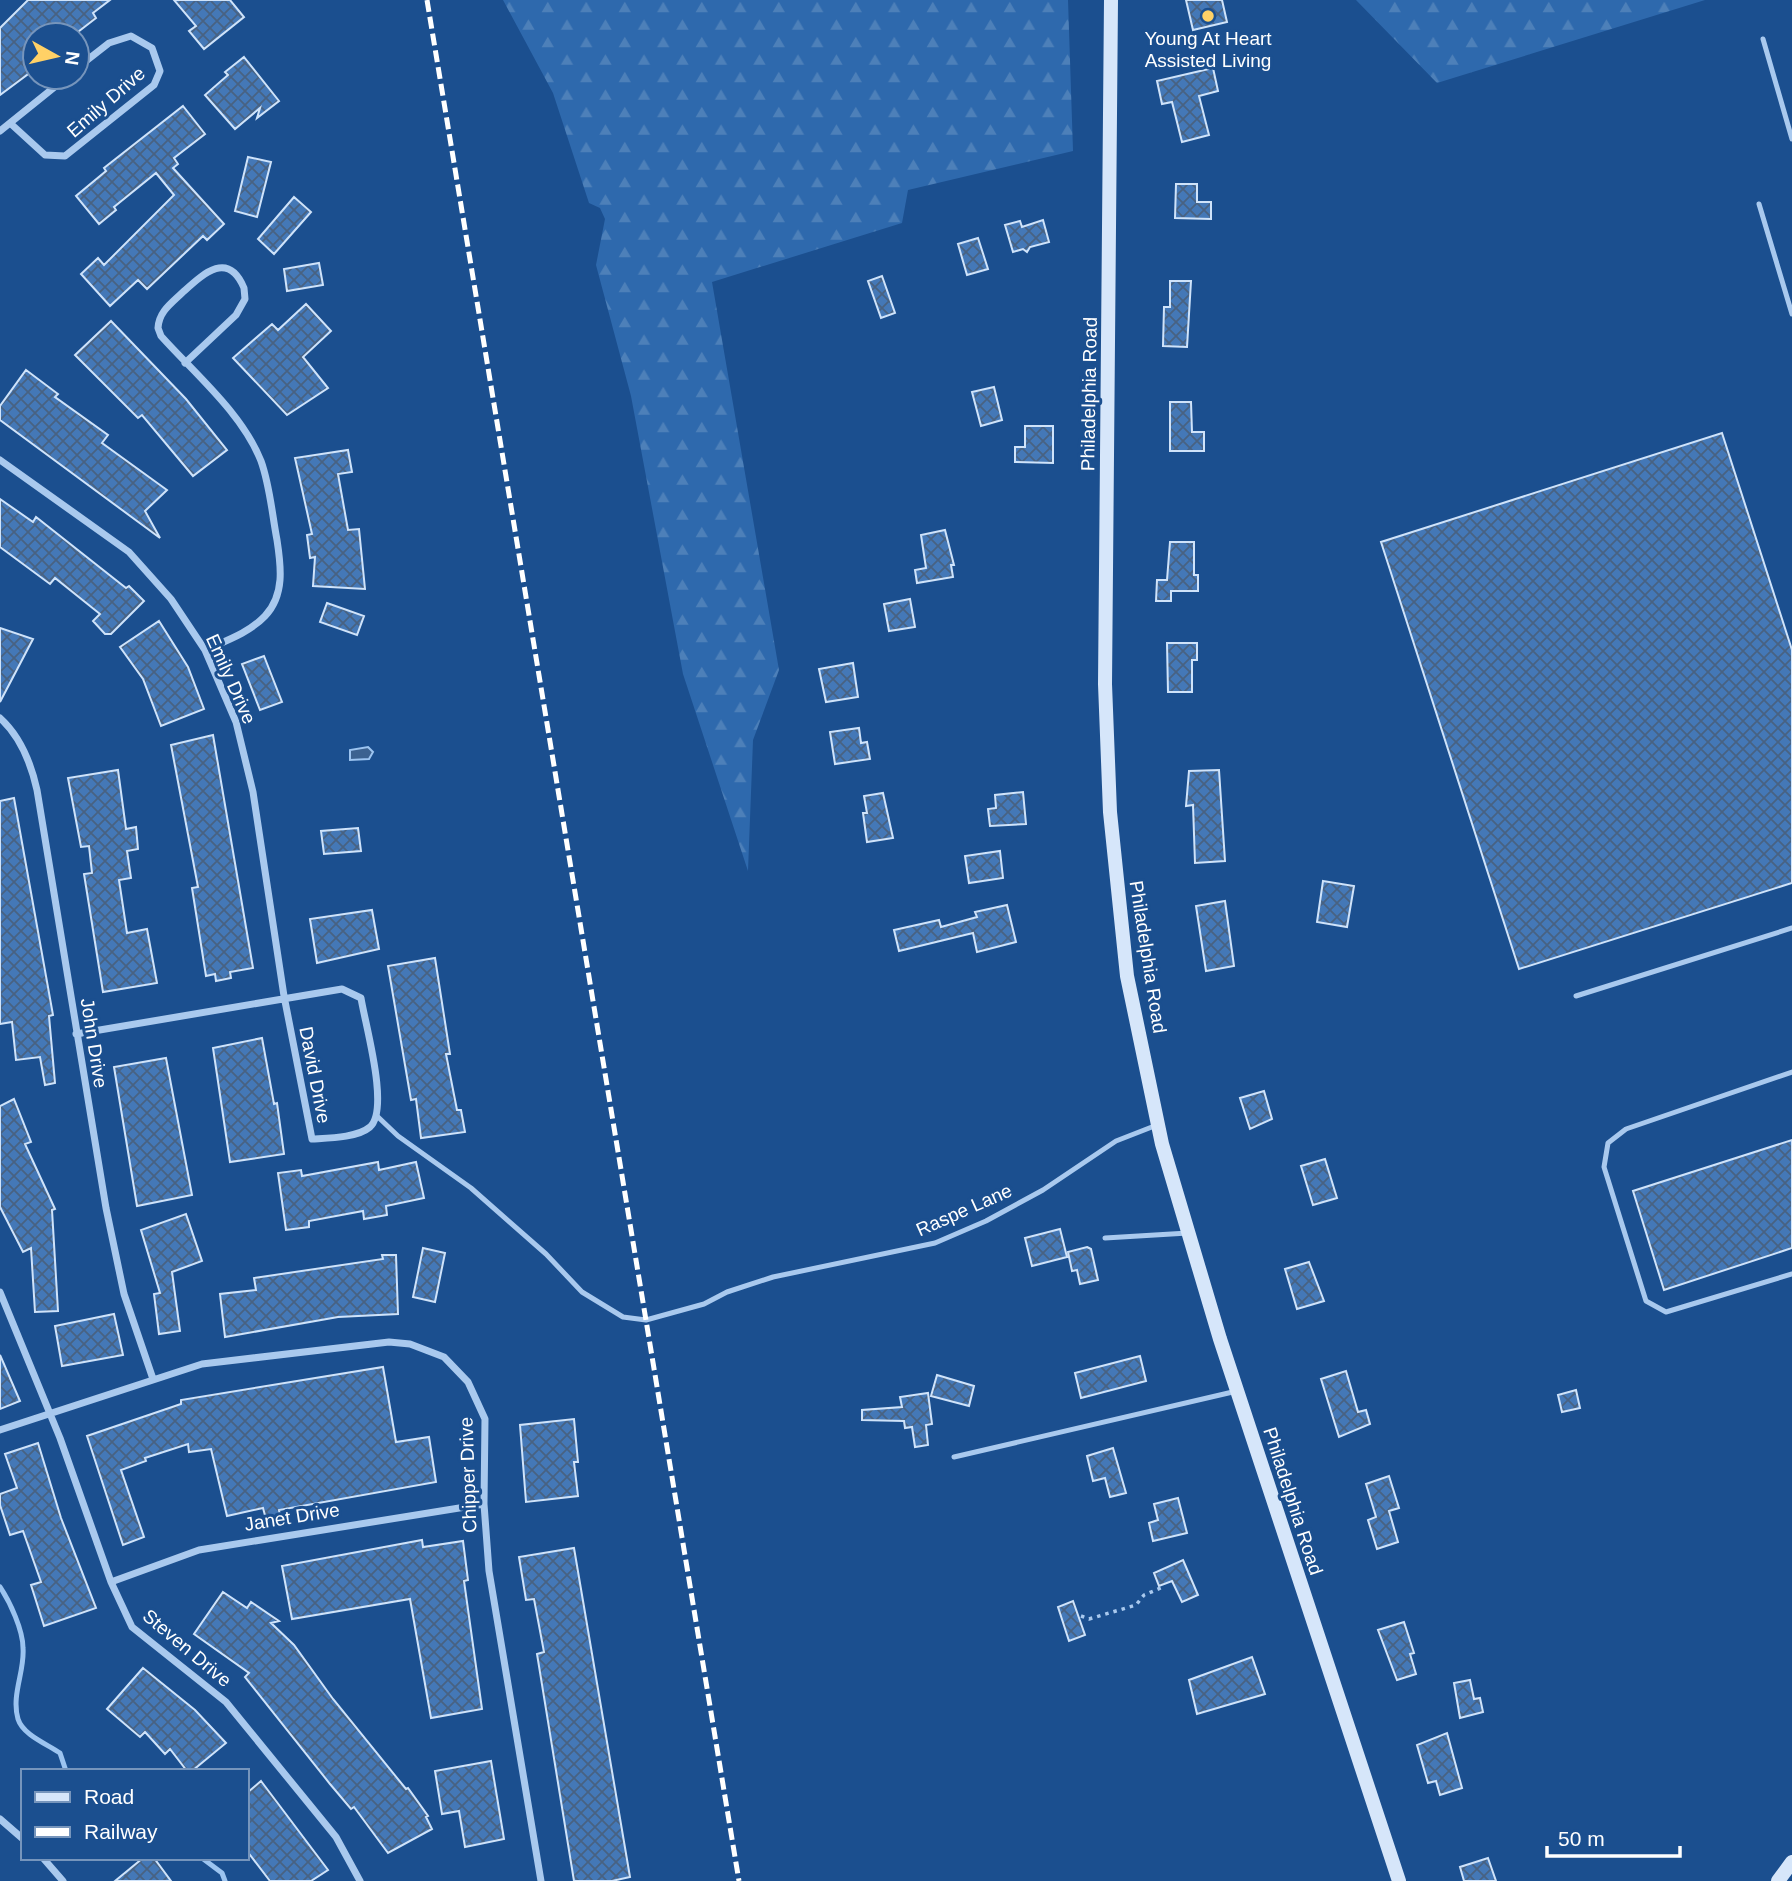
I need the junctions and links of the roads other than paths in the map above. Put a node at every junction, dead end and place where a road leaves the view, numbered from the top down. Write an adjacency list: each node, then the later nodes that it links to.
1 (1111, 0): 20 (main road, Philadelphia Road)
2 (1763, 38): 7 (lane)
3 (91, 57): 5 (street, Emily Drive)
4 (49, 91): 5 (street)
5 (10, 123): 6 (street)
6 (0, 131)
7 (1792, 139)
8 (1759, 204): 9 (lane)
9 (1792, 314)
10 (185, 363): 10 (street); 12 (street)
11 (0, 460): 12 (street, Emily Drive)
12 (205, 650): 15 (street, Emily Drive)
13 (0, 718): 17 (street, John Drive)
14 (1792, 928): 16 (lane)
15 (285, 996): 17 (street); 19 (street); 19 (street, David Drive)
16 (1576, 996)
17 (76, 1034): 25 (street, John Drive)
18 (1792, 1072): 23 (lane)
19 (377, 1116): 20 (lane, Raspe Lane)
20 (1157, 1125): 21 (main road, Philadelphia Road)
21 (1188, 1233): 22 (lane); 26 (main road, Philadelphia Road)
22 (1105, 1238)
23 (1792, 1274)
24 (0, 1292): 27 (street, Steven Drive)
25 (153, 1378): 27 (street, Chipper Drive); 30 (street, Chipper Drive)
26 (1237, 1391): 29 (lane); 39 (main road, Philadelphia Road)
27 (50, 1413): 28 (street, Chipper Drive); 31 (street, Steven Drive)
28 (0, 1430)
29 (954, 1457)
30 (484, 1504): 31 (street, Janet Drive); 38 (street, Chipper Drive)
31 (111, 1582): 37 (street, Steven Drive)
32 (0, 1819): 33 (street)
33 (21, 1837)
34 (45, 1860): 36 (street)
35 (1792, 1862): 40 (main road)
36 (63, 1881)
37 (360, 1881)
38 (541, 1881)
39 (1399, 1881)
40 (1778, 1881)

